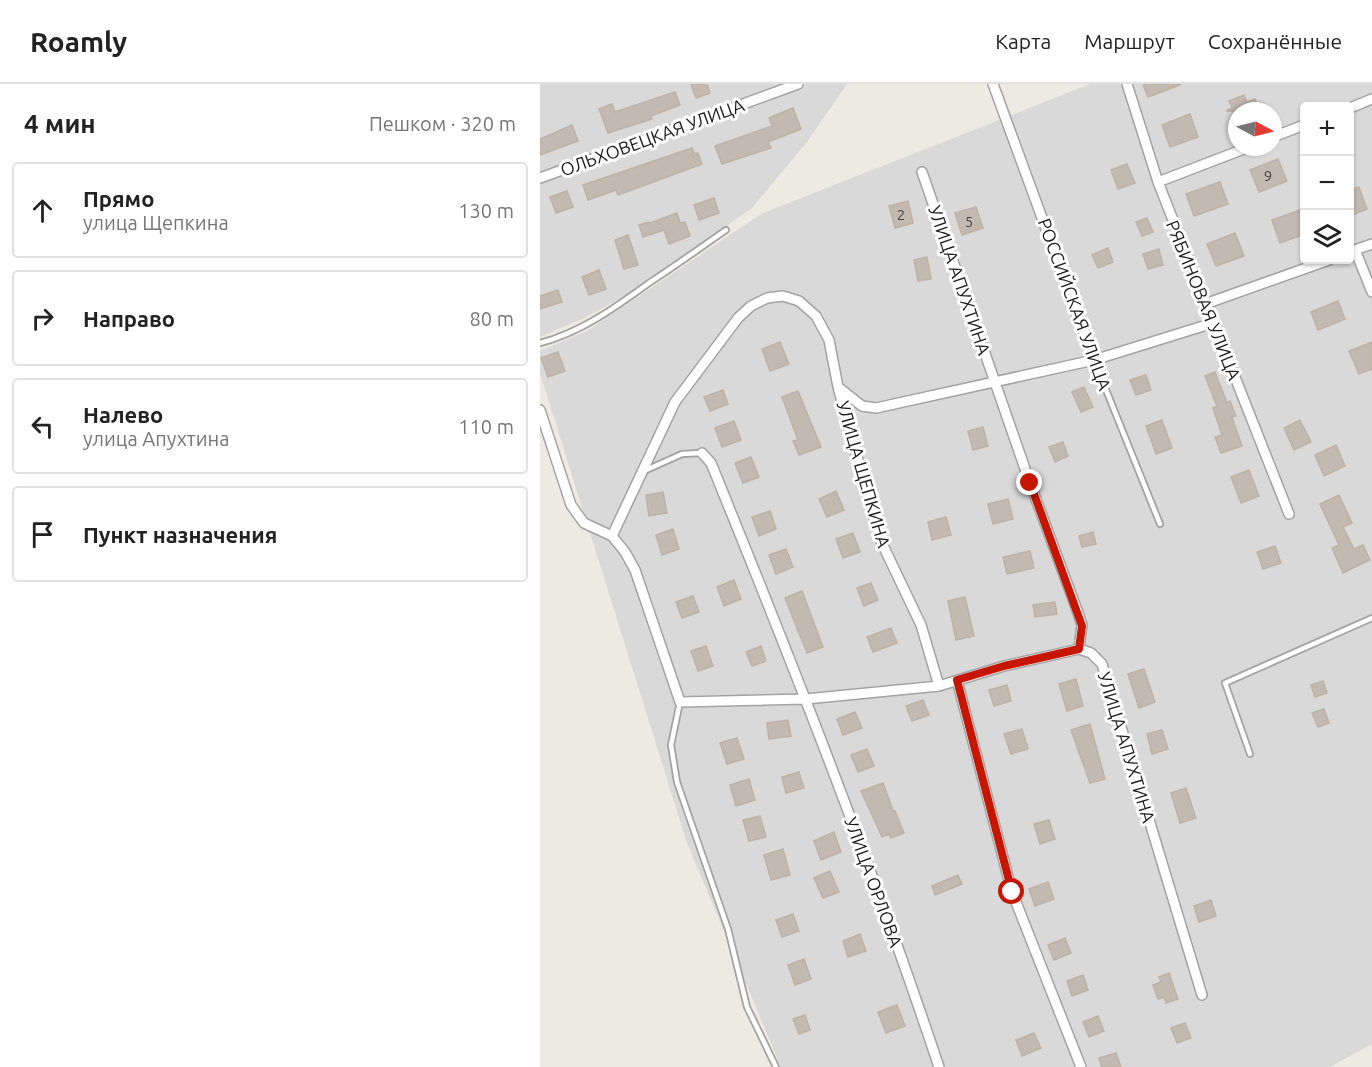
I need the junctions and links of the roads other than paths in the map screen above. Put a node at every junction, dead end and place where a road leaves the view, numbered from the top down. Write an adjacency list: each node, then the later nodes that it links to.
1 (798, 84): 10 (street, ОЛЬХОВЕЦКАЯ УЛИЦА)
2 (993, 84): 21 (street, РОССИЙСКАЯ УЛИЦА)
3 (1127, 84): 11 (street, РЯБИНОВАЯ УЛИЦА)
4 (1372, 99): 5 (street)
5 (1354, 106)
6 (1300, 127): 7 (street)
7 (1282, 134)
8 (1228, 155): 11 (street)
9 (922, 172): 22 (street, УЛИЦА АПУХТИНА)
10 (540, 178)
11 (1158, 182): 18 (street, РЯБИНОВАЯ УЛИЦА)
12 (726, 230): 20 (lane)
13 (1372, 244): 14 (street)
14 (1354, 250)
15 (1354, 255): 17 (street)
16 (1318, 264): 18 (street)
17 (1372, 292)
18 (1205, 304): 19 (street, РЯБИНОВАЯ УЛИЦА)
19 (1213, 323): 21 (street); 27 (street, РЯБИНОВАЯ УЛИЦА)
20 (540, 343)
21 (1094, 360): 22 (street); 28 (lane, РОССИЙСКАЯ УЛИЦА)
22 (995, 382): 23 (street); 31 (street, УЛИЦА АПУХТИНА)
23 (838, 387): 26 (street, УЛИЦА ЩЕПКИНА); 33 (street, УЛИЦА ЩЕПКИНА)
24 (540, 410): 29 (street)
25 (702, 453): 26 (lane); 34 (street, УЛИЦА ОРЛОВА)
26 (642, 472): 29 (street)
27 (1289, 514)
28 (1160, 524)
29 (612, 536): 35 (street)
30 (1372, 618): 36 (lane)
31 (1079, 649): 32 (street); 37 (street, УЛИЦА АПУХТИНА)
32 (957, 680): 33 (street); 40 (street)
33 (939, 686): 34 (street)
34 (806, 699): 35 (street); 39 (street, УЛИЦА ОРЛОВА)
35 (680, 702): 38 (lane)
36 (1250, 754)
37 (1202, 995)
38 (776, 1067)
39 (939, 1067)
40 (1081, 1067)

